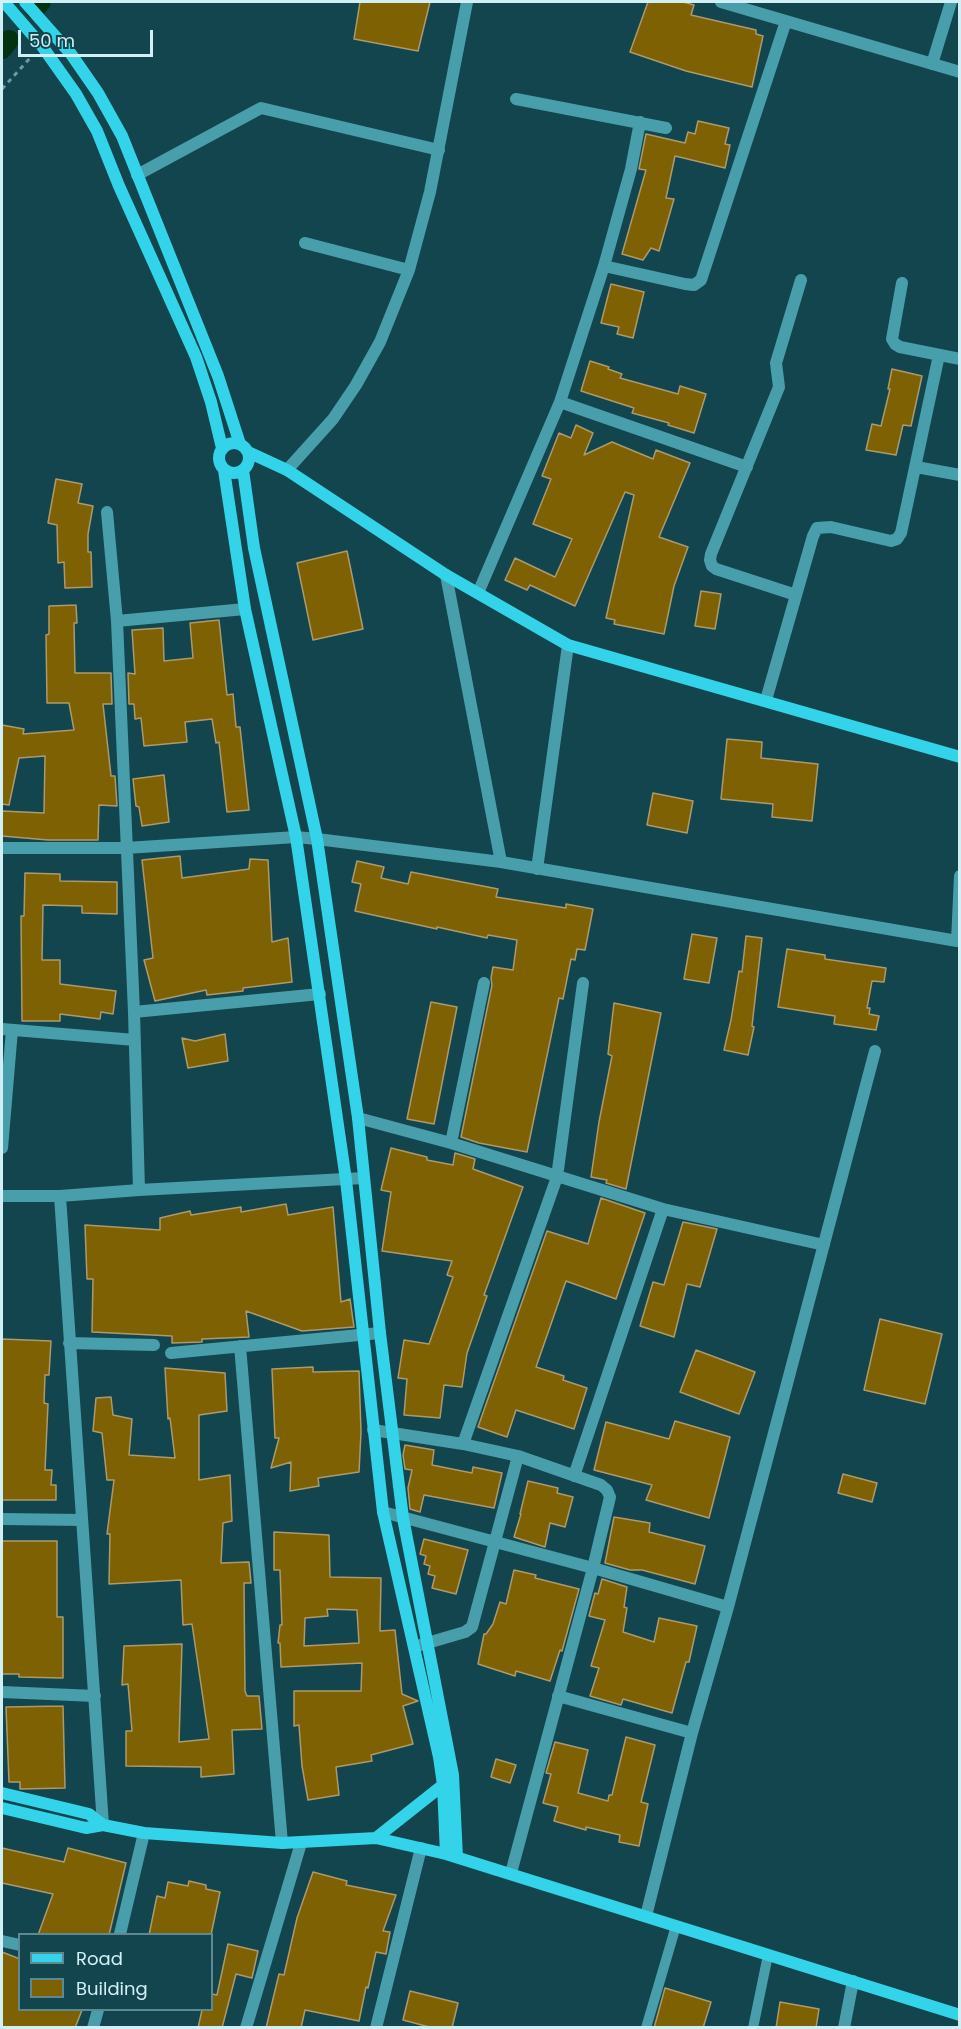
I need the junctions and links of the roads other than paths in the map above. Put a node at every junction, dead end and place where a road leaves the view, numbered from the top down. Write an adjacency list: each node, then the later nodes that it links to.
1 (25, 2): 13 (street)
2 (467, 2): 12 (street)
3 (721, 2): 6 (street)
4 (951, 2): 7 (street)
5 (6, 4): 21 (street)
6 (786, 21): 7 (street); 15 (street)
7 (932, 64): 8 (street)
8 (960, 72)
9 (516, 99): 10 (street)
10 (640, 123): 11 (street); 15 (street)
11 (666, 128)
12 (439, 150): 13 (street); 16 (street)
13 (137, 175): 19 (street)
14 (305, 243): 16 (street)
15 (604, 266): 23 (street)
16 (409, 270): 30 (street)
17 (801, 280): 26 (street)
18 (902, 283): 20 (street)
19 (207, 351): 21 (street); 25 (street)
20 (939, 355): 22 (street); 27 (street)
21 (196, 357): 24 (street)
22 (960, 359)
23 (560, 402): 26 (street); 36 (street)
24 (222, 448): 25 (street); 28 (street)
25 (244, 448): 29 (street); 30 (street)
26 (747, 467): 37 (street)
27 (916, 467): 31 (street); 37 (street)
28 (224, 470): 29 (street); 34 (street)
29 (243, 470): 33 (street)
30 (287, 470): 35 (street)
31 (960, 475)
32 (107, 512): 39 (street)
33 (254, 548): 34 (street); 44 (street)
34 (237, 551): 38 (street)
35 (446, 576): 36 (street); 47 (street)
36 (478, 593): 40 (street)
37 (796, 595): 41 (street)
38 (245, 609): 39 (street); 43 (street)
39 (117, 621): 46 (street)
40 (568, 645): 41 (street); 48 (street)
41 (766, 700): 42 (street)
42 (960, 757)
43 (296, 837): 44 (street); 46 (street); 52 (street)
44 (317, 839): 47 (street); 57 (street)
45 (2, 848): 46 (street)
46 (126, 848): 53 (street)
47 (501, 862): 48 (street)
48 (537, 869): 49 (street)
49 (960, 876)
50 (484, 982): 58 (street)
51 (583, 983): 60 (street)
52 (320, 994): 53 (street); 62 (street)
53 (134, 1012): 55 (street)
54 (7, 1030): 55 (street); 59 (street)
55 (135, 1040): 63 (street)
56 (875, 1051): 67 (street)
57 (358, 1118): 58 (street); 61 (street)
58 (451, 1143): 60 (street)
59 (2, 1148)
60 (557, 1177): 66 (street); 76 (street)
61 (364, 1178): 62 (street); 68 (street)
62 (346, 1180): 63 (street); 69 (street)
63 (139, 1190): 65 (street)
64 (2, 1196): 65 (street)
65 (60, 1196): 70 (street)
66 (663, 1209): 67 (street); 78 (street)
67 (824, 1245): 85 (street)
68 (380, 1333): 69 (street); 75 (street)
69 (363, 1335): 72 (street); 74 (street)
70 (69, 1343): 71 (street); 82 (street)
71 (154, 1345)
72 (240, 1346): 73 (street); 98 (street)
73 (171, 1353)
74 (373, 1430): 75 (street); 79 (street)
75 (392, 1432): 76 (street); 80 (street)
76 (463, 1444): 77 (street)
77 (518, 1456): 78 (street); 83 (street)
78 (574, 1476): 84 (street)
79 (383, 1512): 80 (street); 87 (street)
80 (403, 1518): 83 (street); 86 (street)
81 (2, 1519): 82 (street)
82 (82, 1520): 89 (street)
83 (495, 1542): 84 (street); 86 (street)
84 (593, 1568): 85 (street); 90 (street)
85 (729, 1607): 91 (street)
86 (429, 1644): 87 (street); 101 (street)
87 (413, 1646): 92 (street)
88 (2, 1692): 89 (street)
89 (95, 1696): 95 (street)
90 (558, 1696): 91 (street); 102 (street)
91 (692, 1733): 103 (street)
92 (442, 1785): 97 (street); 101 (street)
93 (2, 1793): 95 (street)
94 (2, 1808): 95 (street)
95 (103, 1825): 96 (street)
96 (144, 1833): 98 (street); 105 (street)
97 (376, 1838): 99 (street); 100 (street)
98 (282, 1843): 99 (street)
99 (302, 1843): 113 (street)
100 (421, 1848): 101 (street); 114 (street)
101 (452, 1855): 102 (street)
102 (511, 1873): 103 (street)
103 (646, 1916): 104 (street)
104 (676, 1926): 108 (street); 115 (lane)
105 (120, 1933)
106 (2, 1941): 107 (street)
107 (18, 1945)
108 (768, 1955): 109 (street); 116 (lane)
109 (853, 1981): 111 (street); 117 (street)
110 (99, 2011): 112 (street)
111 (960, 2015)
112 (93, 2028)
113 (246, 2028)
114 (376, 2028)
115 (646, 2028)
116 (753, 2028)
117 (844, 2028)

